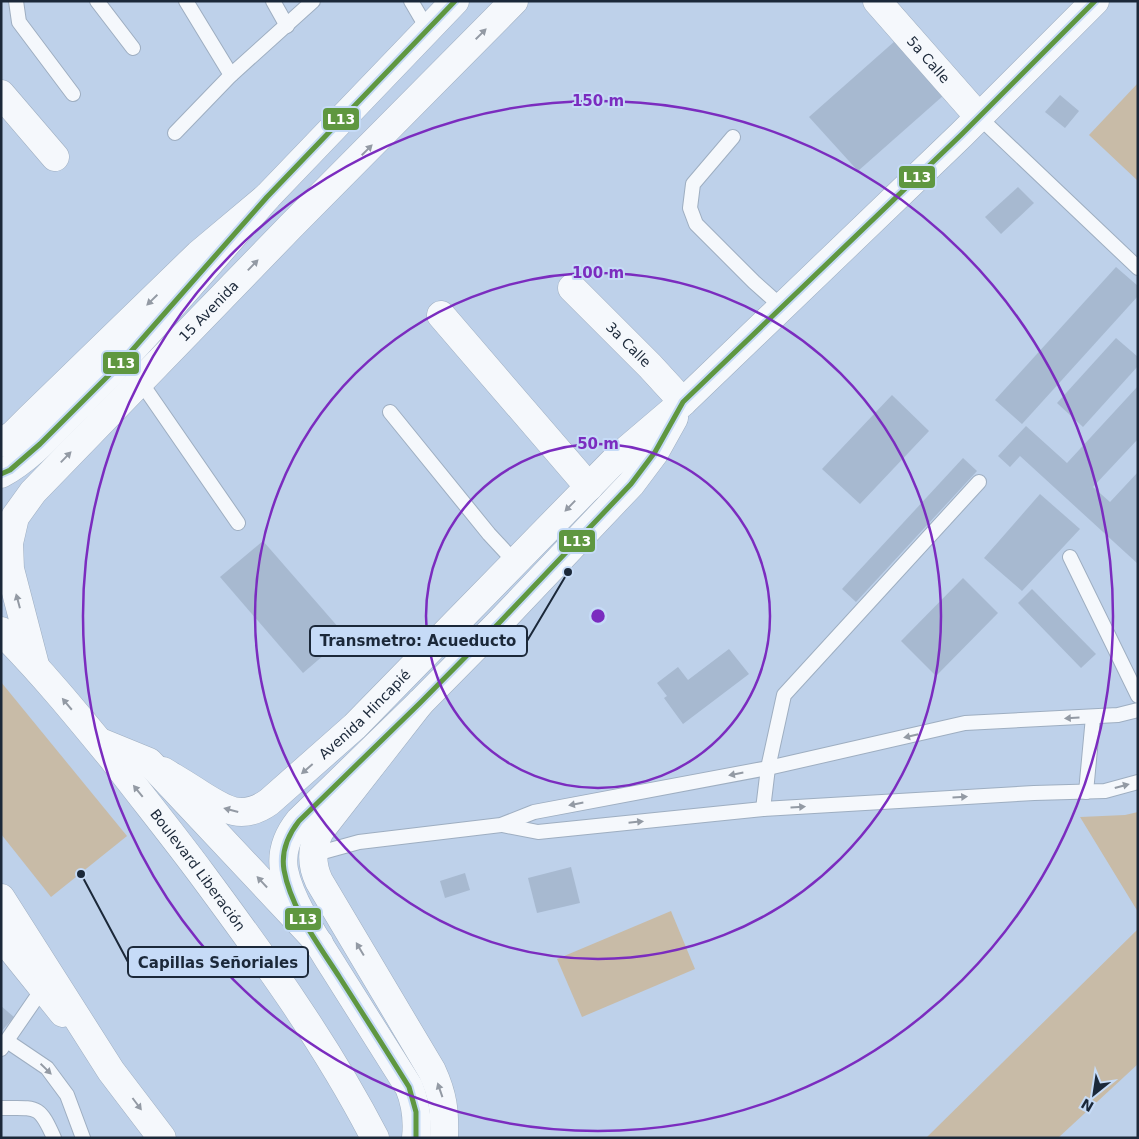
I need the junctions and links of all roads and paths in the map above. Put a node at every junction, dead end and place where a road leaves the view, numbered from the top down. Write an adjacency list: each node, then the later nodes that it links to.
1 (16, 1): 16 (lane)
2 (97, 1): 13 (lane)
3 (186, 1): 14 (lane)
4 (273, 1): 11 (lane)
5 (313, 1): 11 (lane)
6 (411, 1): 12 (lane)
7 (455, 1): 12 (main road)
8 (514, 1): 26 (main road, 15 Avenida, one-way to 8)
9 (878, 1): 17 (main road, 5a Calle)
10 (1095, 1): 17 (main road, Avenida Hincapié)
11 (287, 26): 14 (lane)
12 (428, 30): 21 (main road)
13 (133, 48)
14 (231, 76): 18 (lane)
15 (1, 94): 20 (main road)
16 (73, 94)
17 (979, 117): 22 (lane); 24 (main road, Avenida Hincapié)
18 (174, 133)
19 (733, 137): 24 (lane)
20 (55, 157)
21 (266, 197): 29 (main road, one-way to 29); 30 (main road)
22 (1138, 268)
23 (572, 288): 27 (main road, 3a Calle)
24 (782, 307): 27 (main road, Avenida Hincapié)
25 (441, 315): 32 (main road)
26 (140, 381): 33 (lane); 38 (main road, 15 Avenida, one-way to 26)
27 (683, 402): 32 (main road, Avenida Hincapié); 40 (main road, Avenida Hincapié)
28 (390, 412): 35 (lane)
29 (1, 443)
30 (1, 474)
31 (979, 482): 45 (lane)
32 (589, 487): 35 (main road, Avenida Hincapié, one-way to 35)
33 (238, 523)
34 (1070, 557): 39 (lane)
35 (515, 562): 44 (main road, Avenida Hincapié, one-way to 44)
36 (1, 616): 38 (main road, Boulevard Liberación)
37 (1, 631): 38 (main road, Boulevard Liberación)
38 (36, 666): 43 (main road, Boulevard Liberación, one-way to 38)
39 (1138, 696)
40 (420, 702): 50 (main road); 53 (main road, Avenida Hincapié)
41 (1138, 710): 42 (lane)
42 (1093, 717): 45 (lane, one-way to 45); 47 (lane)
43 (98, 742): 44 (main road); 55 (main road, Boulevard Liberación, one-way to 43)
44 (149, 762): 53 (main road, one-way to 44)
45 (768, 768): 48 (lane); 49 (lane, one-way to 49)
46 (1138, 782): 47 (lane, one-way to 46)
47 (1086, 792): 48 (lane, one-way to 47)
48 (763, 809): 49 (lane, one-way to 48)
49 (501, 825): 50 (lane)
50 (312, 855): 65 (main road, one-way to 50)
51 (1, 898): 57 (main road)
52 (1, 936): 54 (main road)
53 (319, 943): 64 (main road)
54 (43, 988): 56 (lane); 57 (main road)
55 (312, 1028): 62 (main road); 63 (main road, Boulevard Liberación)
56 (4, 1045): 60 (lane, one-way to 60)
57 (111, 1071): 61 (main road, one-way to 61)
58 (1, 1108): 59 (lane)
59 (54, 1138)
60 (83, 1138)
61 (162, 1138)
62 (353, 1138)
63 (375, 1138)
64 (416, 1138)
65 (444, 1138)

